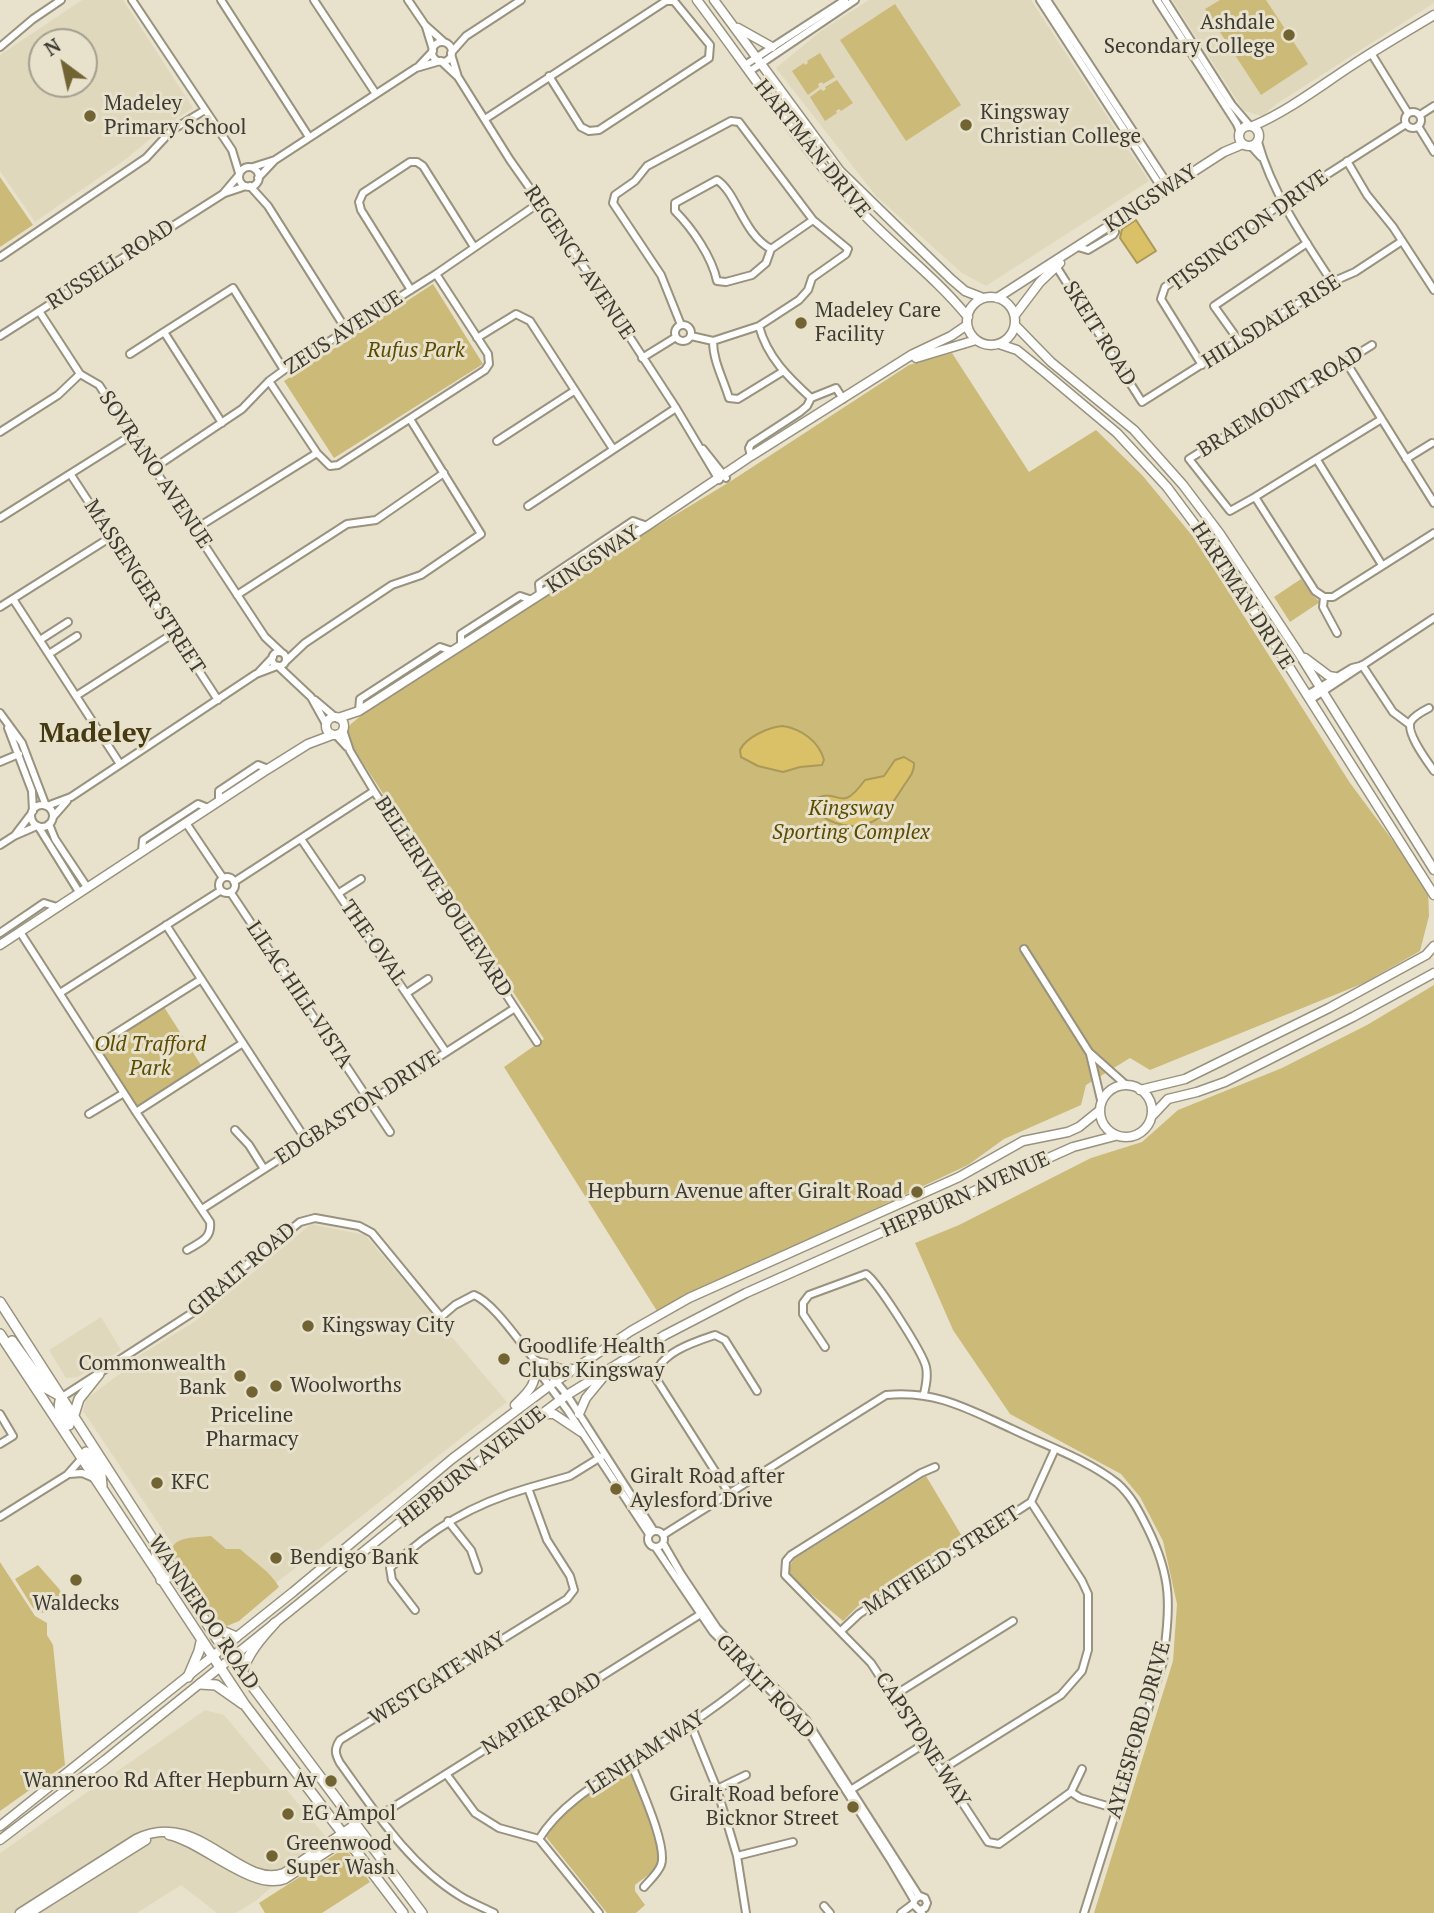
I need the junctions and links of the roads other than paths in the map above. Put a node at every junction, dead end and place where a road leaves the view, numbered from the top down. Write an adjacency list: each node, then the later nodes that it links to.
1 (61, 0): 22 (street)
2 (132, 0): 35 (street)
3 (221, 0): 45 (street)
4 (314, 0): 33 (street)
5 (408, 0): 18 (street)
6 (502, 0): 16 (street)
7 (521, 0): 16 (street)
8 (697, 0): 30 (main road, HARTMAN DRIVE)
9 (714, 0): 19 (main road, HARTMAN DRIVE)
10 (845, 0): 23 (street)
11 (855, 0): 27 (street)
12 (1040, 0): 41 (street)
13 (1047, 0): 41 (street)
14 (1157, 0): 44 (street)
15 (1164, 0): 42 (street)
16 (508, 9): 20 (street)
17 (1434, 15): 26 (main road, KINGSWAY)
18 (425, 25): 21 (street); 24 (street)
19 (736, 27): 23 (main road); 27 (main road, HARTMAN DRIVE)
20 (466, 36): 21 (street); 25 (street)
21 (445, 43): 24 (street); 25 (street)
22 (0, 47)
23 (772, 47): 27 (street)
24 (433, 50): 28 (street); 29 (street)
25 (451, 54): 28 (street); 32 (street, REGENCY AVENUE)
26 (1372, 55): 36 (street); 39 (main road, KINGSWAY)
27 (759, 60): 30 (street); 73 (main road, HARTMAN DRIVE)
28 (441, 61): 29 (street); 32 (street, REGENCY AVENUE)
29 (416, 68): 33 (street)
30 (747, 68): 77 (main road, HARTMAN DRIVE)
31 (549, 76): 31 (street); 38 (street)
32 (458, 77): 38 (street, REGENCY AVENUE)
33 (376, 94): 45 (street)
34 (1434, 106): 37 (street)
35 (205, 110): 47 (street); 67 (street)
36 (1408, 113): 37 (street); 40 (street)
37 (1420, 116): 43 (street)
38 (485, 119): 59 (street, REGENCY AVENUE)
39 (1269, 119): 42 (main road, KINGSWAY); 46 (main road, KINGSWAY)
40 (1406, 124): 43 (street); 51 (street, TISSINGTON DRIVE)
41 (1126, 126): 56 (street)
42 (1251, 126): 44 (main road, KINGSWAY); 46 (main road)
43 (1418, 127): 49 (street)
44 (1239, 134): 46 (main road); 48 (main road, KINGSWAY)
45 (309, 137): 50 (street)
46 (1253, 142): 48 (main road, KINGSWAY); 58 (street)
47 (232, 150): 52 (street); 53 (street)
48 (1224, 152): 56 (main road, KINGSWAY)
49 (1434, 152)
50 (275, 160): 52 (street); 54 (street)
51 (1347, 161): 58 (street, TISSINGTON DRIVE); 62 (street)
52 (251, 167): 53 (street); 54 (street)
53 (239, 174): 55 (street); 57 (street, RUSSELL ROAD)
54 (258, 180): 55 (street); 60 (street)
55 (248, 186): 57 (street, RUSSELL ROAD); 60 (street)
56 (1166, 188): 65 (main road, KINGSWAY)
57 (223, 194): 75 (street, RUSSELL ROAD)
58 (1284, 202): 63 (street); 96 (street, TISSINGTON DRIVE)
59 (539, 204): 64 (street, ZEUS AVENUE); 93 (street, REGENCY AVENUE)
60 (268, 206): 81 (street)
61 (813, 220): 66 (street); 78 (street); 80 (street)
62 (1402, 241): 70 (street, HILLSDALE RISE); 72 (street)
63 (1307, 243): 70 (street); 89 (street)
64 (474, 247): 69 (street, ZEUS AVENUE); 71 (street)
65 (1078, 247): 68 (main road, KINGSWAY); 74 (main road, KINGSWAY)
66 (771, 249): 66 (street)
67 (0, 257)
68 (1056, 266): 76 (main road, KINGSWAY); 104 (street, SKEIT ROAD)
69 (436, 274): 71 (street, ZEUS AVENUE); 86 (street)
70 (1332, 282): 89 (street, HILLSDALE RISE)
71 (411, 290): 81 (street, ZEUS AVENUE)
72 (1434, 290)
73 (983, 298): 74 (main road); 77 (main road)
74 (997, 298): 76 (main road)
75 (39, 311): 83 (street, RUSSELL ROAD); 99 (street, SOVRANO AVENUE)
76 (1014, 315): 79 (main road)
77 (967, 321): 87 (main road); 95 (main road, KINGSWAY)
78 (681, 325): 84 (street); 85 (street)
79 (1015, 325): 90 (main road); 143 (main road, HARTMAN DRIVE)
80 (759, 326): 88 (street); 98 (street)
81 (347, 331): 97 (street, ZEUS AVENUE)
82 (164, 332): 92 (street); 97 (street); 108 (street)
83 (0, 336)
84 (691, 336): 85 (street); 88 (street)
85 (677, 337): 93 (street)
86 (478, 338): 101 (street); 106 (street)
87 (976, 340): 90 (main road); 95 (main road, KINGSWAY)
88 (713, 341): 98 (street)
89 (1239, 341): 96 (street, HILLSDALE RISE)
90 (999, 344): 155 (main road, HARTMAN DRIVE)
91 (1373, 345): 94 (street, BRAEMOUNT ROAD)
92 (130, 354)
93 (642, 358): 105 (street, REGENCY AVENUE)
94 (1346, 362): 107 (street); 122 (street, BRAEMOUNT ROAD)
95 (898, 364): 103 (main road, KINGSWAY)
96 (1202, 365): 104 (street, HILLSDALE RISE)
97 (284, 370): 100 (street, ZEUS AVENUE)
98 (782, 372): 102 (street)
99 (80, 374): 109 (street); 110 (street, SOVRANO AVENUE)
100 (270, 381): 108 (street, ZEUS AVENUE); 114 (street)
101 (574, 391): 111 (street); 113 (street)
102 (811, 398): 103 (street); 115 (street)
103 (843, 399): 115 (main road, KINGSWAY)
104 (1142, 402)
105 (676, 408): 113 (street); 121 (street, REGENCY AVENUE)
106 (410, 419): 114 (street); 119 (street)
107 (1380, 420): 116 (street); 117 (street)
108 (222, 423): 118 (street, ZEUS AVENUE)
109 (0, 432)
110 (132, 435): 118 (street, SOVRANO AVENUE); 120 (street)
111 (497, 441)
112 (1432, 443): 117 (street)
113 (613, 449): 124 (street)
114 (317, 453): 126 (street)
115 (755, 454): 121 (main road, KINGSWAY)
116 (1317, 460): 122 (street); 129 (street)
117 (1406, 460): 123 (street)
118 (154, 468): 126 (street, SOVRANO AVENUE)
119 (444, 473): 130 (street); 141 (street)
120 (71, 475): 125 (street); 128 (street, MASSENGER STREET)
121 (722, 478): 158 (main road, KINGSWAY)
122 (1255, 498): 131 (street)
123 (1434, 503)
124 (528, 506)
125 (0, 518)
126 (195, 529): 130 (street, SOVRANO AVENUE)
127 (1434, 533): 129 (street)
128 (111, 537): 132 (street); 136 (street, MASSENGER STREET)
129 (1382, 565): 131 (street)
130 (237, 595): 139 (street, SOVRANO AVENUE)
131 (1324, 597): 137 (street)
132 (13, 599): 133 (street); 140 (street)
133 (0, 607)
134 (1434, 618): 147 (street)
135 (68, 622): 140 (street)
136 (174, 633): 153 (street); 156 (street, MASSENGER STREET)
137 (1337, 633)
138 (77, 636): 144 (street)
139 (265, 637): 142 (street, SOVRANO AVENUE); 145 (street, SOVRANO AVENUE)
140 (40, 640): 144 (street)
141 (305, 643): 142 (street); 146 (street)
142 (281, 652): 145 (street); 146 (street)
143 (1298, 652): 150 (main road); 152 (main road, HARTMAN DRIVE)
144 (49, 654): 153 (street)
145 (273, 657): 148 (street); 149 (street)
146 (287, 660): 148 (street); 151 (street)
147 (1362, 665): 150 (street); 152 (street); 161 (street)
148 (277, 666): 149 (street); 151 (street)
149 (256, 674): 156 (street)
150 (1335, 677): 152 (street)
151 (293, 678): 154 (street)
152 (1322, 690): 155 (street); 181 (main road, HARTMAN DRIVE)
153 (76, 696): 167 (street)
154 (311, 697): 160 (street); 162 (street)
155 (1308, 698): 189 (main road, HARTMAN DRIVE)
156 (218, 700): 167 (street)
157 (1429, 708): 161 (street)
158 (358, 711): 160 (main road, KINGSWAY); 163 (main road, KINGSWAY)
159 (2, 716): 165 (street); 171 (street)
160 (337, 717): 162 (main road, KINGSWAY); 163 (main road)
161 (1409, 724): 168 (street)
162 (326, 725): 163 (main road); 164 (main road, KINGSWAY)
163 (338, 732): 164 (main road, KINGSWAY); 169 (street, BELLERIVE BOULEVARD)
164 (308, 744): 172 (main road, KINGSWAY)
165 (19, 754): 166 (street); 173 (street)
166 (0, 762)
167 (120, 764): 170 (street)
168 (1434, 771)
169 (374, 791): 178 (street); 202 (street, BELLERIVE BOULEVARD)
170 (71, 797): 171 (street); 174 (street)
171 (47, 806): 173 (street); 174 (street)
172 (208, 808): 175 (main road, KINGSWAY); 180 (street, KINGSWAY)
173 (32, 813): 176 (street); 177 (street)
174 (51, 820): 176 (street); 185 (street)
175 (186, 823): 180 (main road, KINGSWAY); 182 (street)
176 (38, 826): 177 (street); 185 (street)
177 (14, 836): 179 (street)
178 (301, 839): 184 (street); 188 (street, THE OVAL)
179 (0, 845)
180 (142, 852): 185 (main road, KINGSWAY)
181 (1434, 870)
182 (223, 878): 184 (street); 186 (street)
183 (361, 878): 188 (street, THE OVAL)
184 (234, 882): 187 (street)
185 (83, 889): 190 (main road, KINGSWAY)
186 (220, 891): 187 (street); 191 (street)
187 (231, 893): 211 (street, LILAC HILL VISTA)
188 (339, 893): 201 (street, THE OVAL)
189 (1434, 895)
190 (57, 907): 192 (main road, KINGSWAY); 193 (street, KINGSWAY)
191 (166, 925): 199 (street); 200 (street)
192 (20, 932): 194 (main road, KINGSWAY); 200 (street)
193 (0, 933)
194 (0, 945)
195 (1434, 946): 209 (main road)
196 (1024, 948): 207 (street)
197 (1434, 973): 216 (main road)
198 (428, 979): 201 (street, THE OVAL)
199 (200, 980): 204 (street); 205 (street)
200 (60, 993): 205 (street)
201 (407, 993): 206 (street, THE OVAL)
202 (515, 1008): 203 (street, BELLERIVE BOULEVARD); 206 (street, EDGBASTON DRIVE)
203 (537, 1042)
204 (243, 1043): 214 (street); 220 (street)
205 (94, 1047): 210 (street)
206 (446, 1052): 211 (street, EDGBASTON DRIVE)
207 (1089, 1052): 208 (street); 212 (street)
208 (1126, 1085): 209 (main road); 212 (main road)
209 (1140, 1090): 216 (main road)
210 (124, 1093): 214 (street); 215 (street)
211 (369, 1100): 218 (street, LILAC HILL VISTA); 220 (street, EDGBASTON DRIVE)
212 (1101, 1100): 213 (main road)
213 (1100, 1110): 219 (main road); 229 (main road, HEPBURN AVENUE)
214 (136, 1112): 222 (street)
215 (89, 1114)
216 (1152, 1116): 219 (main road)
217 (235, 1130): 221 (street)
218 (390, 1132)
219 (1115, 1136): 230 (main road, HEPBURN AVENUE)
220 (306, 1140): 221 (street, EDGBASTON DRIVE)
221 (264, 1169): 222 (street, EDGBASTON DRIVE)
222 (202, 1209): 223 (street)
223 (187, 1250)
224 (0, 1302): 235 (highway, WANNEROO ROAD)
225 (0, 1328): 235 (highway)
226 (0, 1334): 245 (highway, WANNEROO ROAD)
227 (825, 1348): 234 (street)
228 (537, 1363): 229 (main road); 231 (street, GIRALT ROAD); 232 (street, GIRALT ROAD); 237 (main road)
229 (578, 1366): 232 (main road, HEPBURN AVENUE)
230 (612, 1367): 236 (main road, HEPBURN AVENUE); 240 (main road)
231 (99, 1374): 235 (street, GIRALT ROAD); 241 (highway)
232 (552, 1383): 236 (street, GIRALT ROAD); 237 (main road, HEPBURN AVENUE)
233 (757, 1391): 251 (street)
234 (924, 1394): 244 (street, AYLESFORD DRIVE); 251 (street, AYLESFORD DRIVE)
235 (62, 1397): 241 (highway, WANNEROO ROAD); 249 (highway)
236 (563, 1398): 239 (main road, HEPBURN AVENUE); 240 (street, GIRALT ROAD); 242 (street, GIRALT ROAD)
237 (510, 1413): 268 (main road, HEPBURN AVENUE)
238 (0, 1414): 243 (street)
239 (539, 1414): 242 (main road); 265 (main road, HEPBURN AVENUE)
240 (579, 1414): 246 (street, GIRALT ROAD)
241 (74, 1415): 257 (highway, WANNEROO ROAD)
242 (580, 1432): 246 (street, GIRALT ROAD)
243 (0, 1444)
244 (1055, 1449): 252 (street, MATFIELD STREET); 290 (street, AYLESFORD DRIVE)
245 (83, 1457): 248 (street); 249 (highway, WANNEROO ROAD)
246 (602, 1457): 250 (street); 255 (street, GIRALT ROAD)
247 (935, 1467): 267 (street, CAPSTONE WAY)
248 (67, 1475): 249 (street); 253 (street)
249 (99, 1483): 261 (highway, WANNEROO ROAD)
250 (528, 1488): 254 (street); 291 (street, WESTGATE WAY)
251 (729, 1493): 256 (street, AYLESFORD DRIVE)
252 (1031, 1503): 267 (street, MATFIELD STREET); 284 (street)
253 (0, 1517)
254 (448, 1521): 260 (street); 262 (street)
255 (652, 1533): 256 (street); 259 (street)
256 (663, 1535): 258 (street)
257 (154, 1543): 261 (highway); 266 (highway, WANNEROO ROAD)
258 (663, 1543): 259 (street); 263 (street, GIRALT ROAD)
259 (656, 1548): 263 (street, GIRALT ROAD)
260 (478, 1570)
261 (161, 1580): 269 (highway, WANNEROO ROAD)
262 (415, 1610)
263 (702, 1613): 275 (street, GIRALT ROAD); 286 (street, NAPIER ROAD)
264 (1013, 1620): 278 (street)
265 (275, 1623): 272 (main road, HEPBURN AVENUE); 274 (highway)
266 (207, 1624): 268 (highway); 270 (highway, WANNEROO ROAD)
267 (841, 1631): 278 (street, CAPSTONE WAY)
268 (236, 1637): 270 (main road, HEPBURN AVENUE)
269 (201, 1642): 271 (highway, WANNEROO ROAD); 276 (highway)
270 (223, 1647): 271 (main road, HEPBURN AVENUE); 272 (highway, WANNEROO ROAD)
271 (212, 1657): 273 (highway, WANNEROO ROAD); 276 (main road, HEPBURN AVENUE)
272 (230, 1658): 273 (main road, HEPBURN AVENUE); 274 (highway, WANNEROO ROAD)
273 (219, 1667): 277 (main road, HEPBURN AVENUE); 279 (highway, WANNEROO ROAD)
274 (242, 1673): 293 (highway, WANNEROO ROAD)
275 (757, 1674): 280 (street, LENHAM WAY); 288 (street, GIRALT ROAD)
276 (188, 1676): 292 (main road, HEPBURN AVENUE)
277 (200, 1684): 279 (highway); 296 (main road, HEPBURN AVENUE)
278 (893, 1696): 281 (street, CAPSTONE WAY)
279 (245, 1705): 294 (highway, WANNEROO ROAD)
280 (691, 1725): 282 (street, LENHAM WAY); 287 (street)
281 (924, 1744): 284 (street, CAPSTONE WAY); 288 (street)
282 (631, 1763): 295 (street, LENHAM WAY); 299 (street)
283 (1082, 1769): 289 (street, CAPSTONE WAY)
284 (941, 1770): 289 (street, CAPSTONE WAY)
285 (747, 1774): 287 (street)
286 (447, 1775): 291 (street, NAPIER ROAD); 295 (street)
287 (717, 1788): 298 (street)
288 (850, 1790): 301 (street, GIRALT ROAD)
289 (1071, 1792): 290 (street)
290 (1116, 1809): 312 (street, AYLESFORD DRIVE)
291 (379, 1816): 306 (street, WESTGATE WAY)
292 (0, 1826)
293 (358, 1827): 294 (main road); 305 (highway, WANNEROO ROAD)
294 (344, 1836): 302 (main road); 303 (main road); 304 (highway, WANNEROO ROAD)
295 (538, 1839): 307 (street)
296 (0, 1840)
297 (793, 1842): 298 (street)
298 (737, 1856): 308 (street)
299 (644, 1887)
300 (824, 1906): 309 (street)
301 (918, 1906): 310 (street); 311 (street, GIRALT ROAD)
302 (20, 1913)
303 (30, 1913)
304 (403, 1913)
305 (422, 1913)
306 (494, 1913)
307 (599, 1913)
308 (746, 1913)
309 (830, 1913)
310 (901, 1913)
311 (932, 1913)
312 (1084, 1913)

